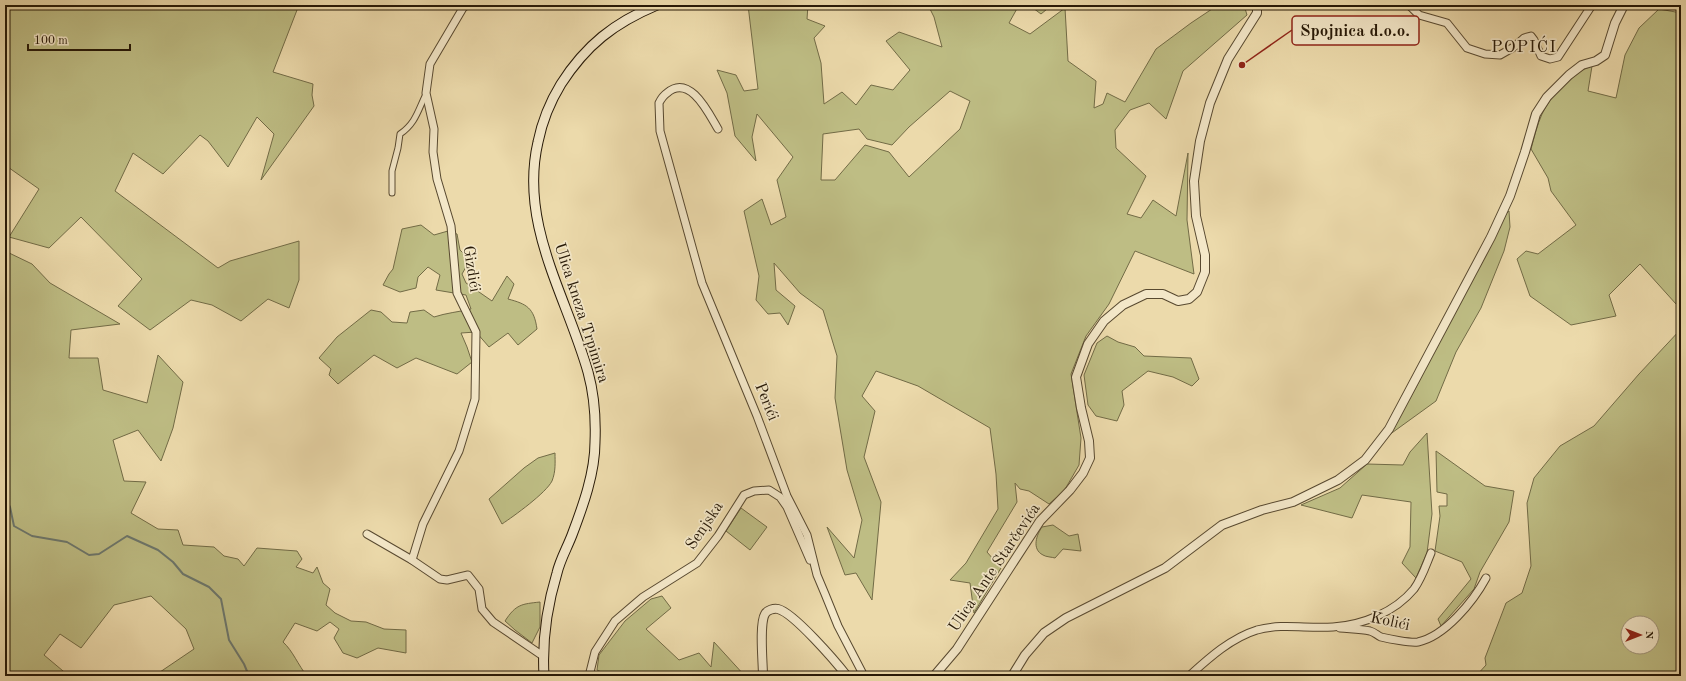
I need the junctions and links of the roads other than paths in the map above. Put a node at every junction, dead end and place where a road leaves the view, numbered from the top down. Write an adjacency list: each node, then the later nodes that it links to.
1 (467, 5): 7 (street, Gizdići)
2 (657, 5): 16 (main road, Ulica kneza Trpimira)
3 (1257, 5): 22 (street, Ulica Ante Starčevića)
4 (1409, 5): 5 (street)
5 (1592, 5)
6 (1624, 5): 23 (street)
7 (426, 93): 9 (street); 12 (street, Gizdići)
8 (718, 129): 13 (street, Perići)
9 (392, 193)
10 (367, 534): 12 (street)
11 (1431, 553): 15 (street)
12 (412, 560): 16 (street)
13 (817, 575): 18 (street, Senjska); 21 (street, Perići)
14 (1486, 578): 15 (street, Kolići)
15 (1334, 627): 24 (street)
16 (543, 656): 17 (main road, Ulica kneza Trpimira)
17 (544, 676)
18 (592, 676)
19 (763, 676): 20 (street)
20 (847, 676)
21 (864, 676)
22 (934, 676)
23 (1012, 676)
24 (1189, 676)

